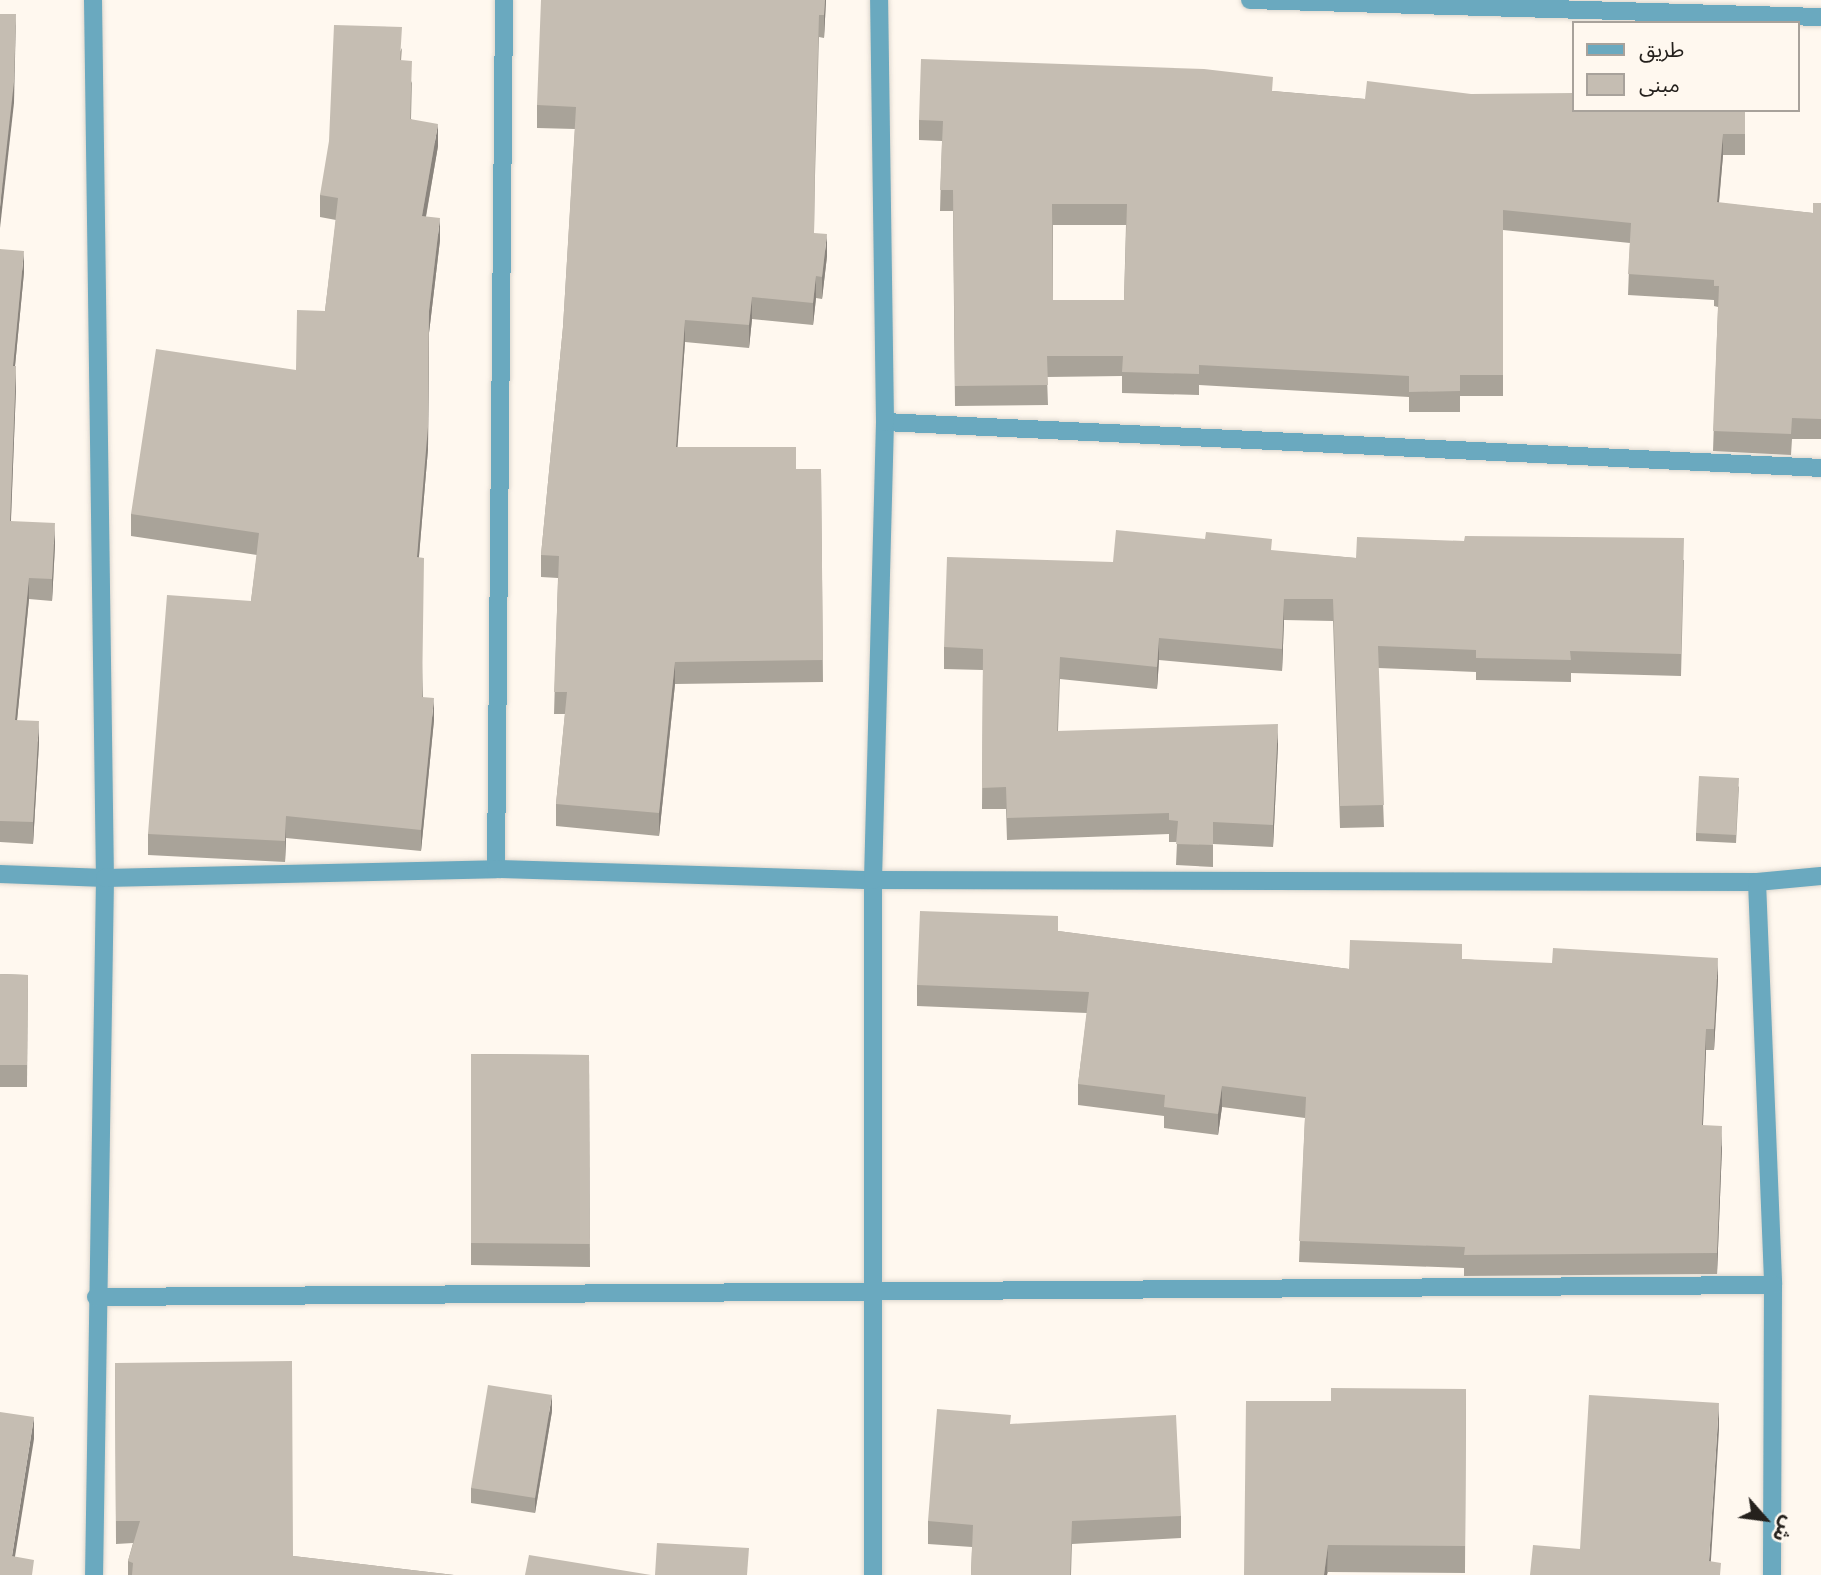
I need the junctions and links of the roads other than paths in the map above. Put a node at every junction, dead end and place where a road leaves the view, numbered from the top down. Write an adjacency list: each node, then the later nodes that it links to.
1 (93, 0): 11 (street)
2 (504, 0): 8 (street)
3 (879, 0): 6 (street)
4 (1250, 0): 5 (street)
5 (1821, 17)
6 (885, 422): 7 (street); 12 (street)
7 (1821, 468)
8 (496, 869): 11 (street); 12 (street)
9 (0, 874): 11 (street)
10 (1821, 876): 13 (street)
11 (105, 878): 16 (street)
12 (873, 880): 13 (street); 15 (street)
13 (1757, 881): 14 (street)
14 (1773, 1285): 15 (street); 19 (street)
15 (870, 1292): 16 (street); 18 (street)
16 (96, 1297): 17 (street)
17 (94, 1575)
18 (873, 1575)
19 (1772, 1575)

